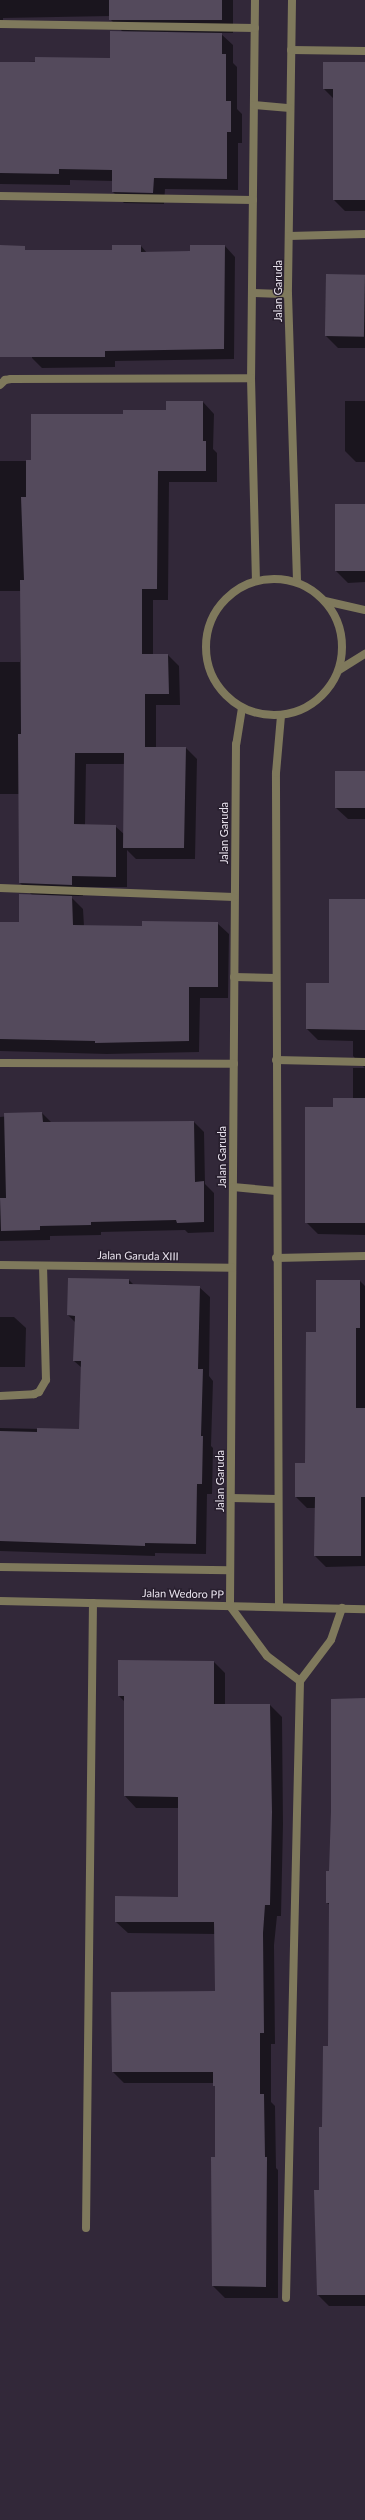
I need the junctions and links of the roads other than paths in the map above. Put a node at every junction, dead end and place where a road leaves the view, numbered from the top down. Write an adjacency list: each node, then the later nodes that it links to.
1 (255, 0): 4 (street)
2 (292, 0): 5 (street, Jalan Garuda)
3 (0, 24): 4 (street)
4 (255, 28): 7 (street)
5 (291, 50): 6 (street); 8 (street, Jalan Garuda)
6 (365, 51)
7 (254, 105): 8 (street); 10 (street)
8 (290, 108): 12 (street, Jalan Garuda)
9 (0, 196): 10 (street)
10 (253, 200): 13 (street)
11 (365, 234): 12 (street)
12 (289, 236): 14 (street, Jalan Garuda)
13 (252, 293): 14 (street); 15 (street)
14 (288, 294): 18 (street, Jalan Garuda)
15 (251, 378): 16 (street); 17 (street)
16 (0, 385)
17 (256, 581): 18 (street); 23 (street)
18 (297, 582): 19 (street)
19 (325, 601): 20 (street); 22 (street)
20 (365, 610)
21 (365, 654): 22 (street)
22 (339, 670): 24 (street)
23 (242, 708): 24 (street); 26 (street, Jalan Garuda)
24 (282, 716): 28 (street)
25 (0, 888): 26 (street)
26 (234, 897): 27 (street, Jalan Garuda)
27 (234, 977): 28 (street); 32 (street, Jalan Garuda)
28 (276, 978): 29 (street)
29 (276, 1060): 30 (street); 34 (street)
30 (365, 1062)
31 (0, 1063): 32 (street)
32 (234, 1064): 33 (street, Jalan Garuda)
33 (233, 1187): 34 (street); 39 (street, Jalan Garuda)
34 (276, 1191): 36 (street)
35 (365, 1256): 36 (street)
36 (276, 1258): 42 (street)
37 (0, 1265): 38 (street, Jalan Garuda XIII)
38 (44, 1266): 39 (street, Jalan Garuda XIII); 40 (street)
39 (232, 1268): 41 (street, Jalan Garuda)
40 (0, 1396)
41 (231, 1498): 42 (street); 44 (street, Jalan Garuda)
42 (278, 1499): 48 (street)
43 (0, 1567): 44 (street)
44 (229, 1570): 47 (street, Jalan Garuda)
45 (0, 1601): 46 (street, Jalan Wedoro PP)
46 (93, 1603): 47 (street, Jalan Wedoro PP); 52 (street)
47 (230, 1606): 48 (street, Jalan Wedoro PP); 51 (street)
48 (279, 1607): 49 (street, Jalan Wedoro PP)
49 (342, 1608): 50 (street, Jalan Wedoro PP); 51 (street)
50 (365, 1609)
51 (300, 1681): 53 (street)
52 (86, 2228)
53 (286, 2298)

